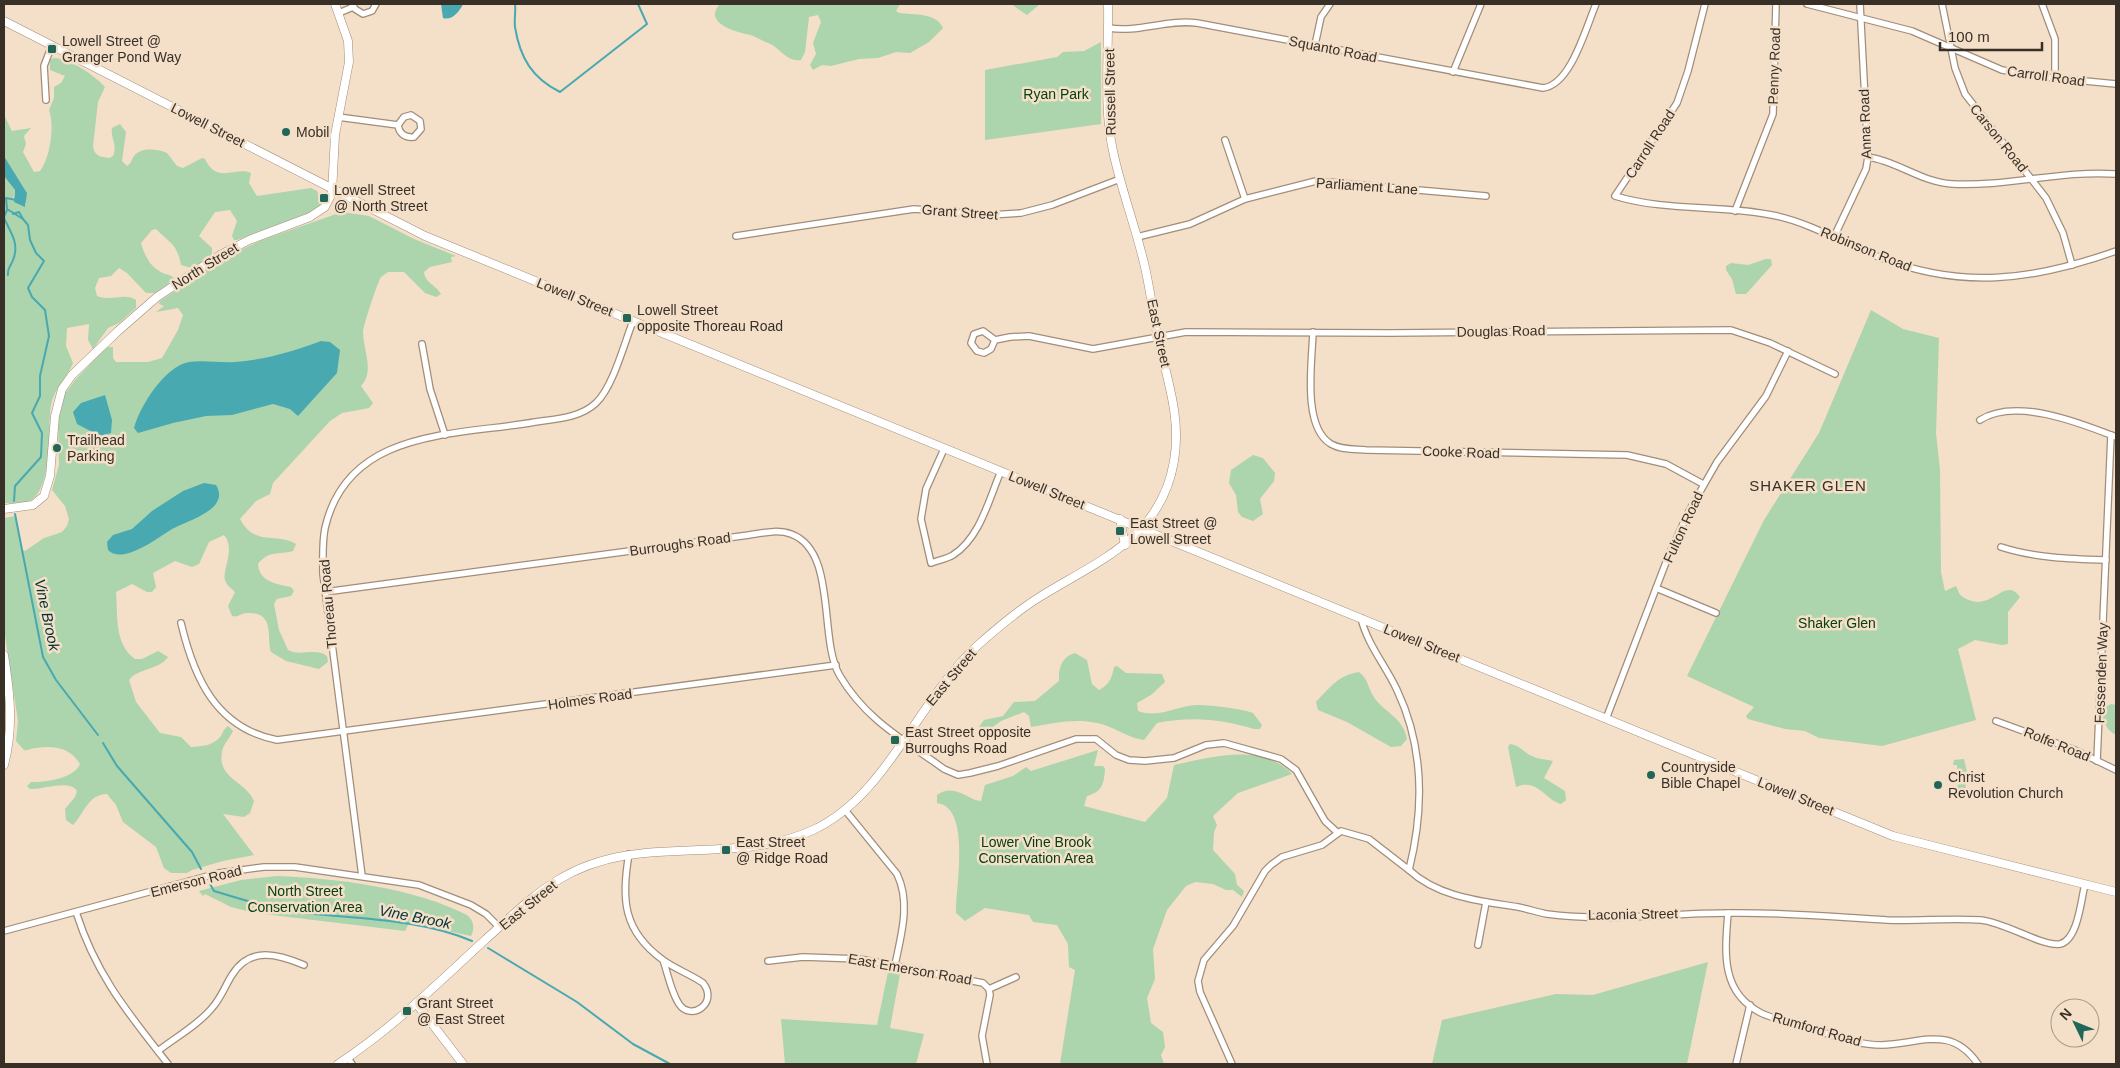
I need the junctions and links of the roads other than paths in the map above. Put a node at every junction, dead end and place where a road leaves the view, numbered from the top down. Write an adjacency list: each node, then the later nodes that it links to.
1 (335, 4): 14 (main road, North Street)
2 (376, 4): 13 (street)
3 (1108, 4): 17 (main road, Russell Street)
4 (1330, 4): 18 (street)
5 (1481, 4): 21 (street)
6 (1596, 4): 21 (street, Squanto Road)
7 (1705, 4): 34 (street, Carroll Road)
8 (1776, 4): 36 (street, Penny Road)
9 (1807, 4): 15 (street, Carroll Road)
10 (1860, 4): 15 (street, Anna Road)
11 (1942, 4): 20 (street, Carson Road)
12 (2042, 4): 22 (street)
13 (353, 5): 14 (street)
14 (339, 13): 25 (main road, North Street)
15 (1861, 17): 20 (street, Carroll Road); 28 (street, Anna Road)
16 (4, 21): 19 (main road, Lowell Street)
17 (1109, 28): 18 (street, Squanto Road); 31 (main road, Russell Street)
18 (1315, 45): 21 (street, Squanto Road)
19 (52, 46): 24 (street); 32 (main road, Lowell Street)
20 (1951, 48): 22 (street, Carroll Road); 30 (street, Carson Road)
21 (1453, 72)
22 (2055, 78): 23 (street, Carroll Road)
23 (2116, 84)
24 (46, 100)
25 (338, 117): 26 (street); 32 (main road, North Street)
26 (398, 124)
27 (1225, 140): 35 (street)
28 (1868, 158): 30 (street); 39 (street, Anna Road)
29 (2116, 174): 30 (street)
30 (2031, 177): 41 (street, Carson Road)
31 (1120, 179): 37 (street, Grant Street); 38 (main road, Russell Street)
32 (332, 189): 43 (main road, Lowell Street); 56 (main road, North Street)
33 (1486, 196): 35 (street, Parliament Lane)
34 (1615, 196): 36 (street, Robinson Road)
35 (1245, 199): 38 (street, Parliament Lane)
36 (1735, 211): 39 (street, Robinson Road)
37 (736, 236)
38 (1137, 237): 42 (main road, Russell Street)
39 (1834, 237): 41 (street, Robinson Road)
40 (2116, 251): 41 (street, Robinson Road)
41 (2072, 265)
42 (1145, 266): 45 (main road, East Street)
43 (633, 321): 51 (street, Thoreau Road); 53 (main road, Lowell Street)
44 (1313, 332): 45 (street, Douglas Road); 48 (street, Douglas Road); 55 (street, Cooke Road)
45 (1158, 336): 46 (street, Douglas Road); 58 (main road, East Street)
46 (995, 340): 46 (street)
47 (422, 344): 51 (street)
48 (1788, 351): 49 (street, Douglas Road); 55 (street, Fulton Road)
49 (1835, 374)
50 (1980, 420): 52 (street)
51 (445, 435): 63 (street, Thoreau Road)
52 (2114, 436): 61 (street, Fessenden Way)
53 (944, 449): 54 (main road, Lowell Street); 54 (street)
54 (1001, 471): 57 (main road, Lowell Street)
55 (1703, 484): 62 (street, Fulton Road)
56 (4, 509)
57 (1120, 519): 58 (main road, Lowell Street); 59 (main road)
58 (1142, 529): 59 (main road, East Street); 65 (main road, Lowell Street)
59 (1125, 545): 72 (main road, East Street)
60 (2001, 548): 61 (street)
61 (2106, 560): 73 (street, Fessenden Way)
62 (1656, 588): 64 (street); 69 (street, Fulton Road)
63 (325, 592): 68 (street, Burroughs Road); 71 (street, Thoreau Road)
64 (1716, 613)
65 (1361, 618): 69 (main road, Lowell Street); 79 (street)
66 (181, 623): 71 (street, Holmes Road)
67 (4, 655): 74 (main road)
68 (836, 665): 71 (street, Holmes Road); 72 (street, Burroughs Road)
69 (1606, 719): 81 (main road, Lowell Street)
70 (1996, 720): 73 (street, Rolfe Road)
71 (343, 732): 80 (street, Thoreau Road)
72 (903, 739): 76 (main road, East Street); 77 (street, Burroughs Road)
73 (2097, 761): 75 (street, Rolfe Road)
74 (4, 765)
75 (2116, 770)
76 (845, 810): 78 (main road, East Street); 92 (street)
77 (1338, 833): 79 (street); 103 (street)
78 (629, 854): 86 (main road, East Street); 89 (street)
79 (1409, 870): 83 (street, Laconia Street)
80 (362, 876): 84 (street, Emerson Road); 86 (street, Emerson Road)
81 (2085, 884): 82 (main road, Lowell Street); 85 (street, Laconia Street)
82 (2116, 892)
83 (1486, 902): 85 (street, Laconia Street); 88 (street)
84 (76, 912): 87 (street, Emerson Road); 97 (street)
85 (1728, 912): 96 (street, Rumford Road)
86 (499, 927): 95 (main road, East Street)
87 (4, 931)
88 (1478, 945)
89 (663, 960): 89 (street)
90 (768, 961): 92 (street, East Emerson Road)
91 (304, 965): 97 (street)
92 (895, 965): 94 (street, East Emerson Road)
93 (1016, 977): 94 (street, East Emerson Road)
94 (989, 989): 102 (street, East Emerson Road)
95 (416, 1003): 98 (main road, East Street); 101 (main road)
96 (1750, 1005): 104 (street); 105 (street, Rumford Road)
97 (158, 1051): 99 (street)
98 (350, 1061): 100 (main road, East Street)
99 (168, 1064)
100 (338, 1064)
101 (463, 1064)
102 (987, 1064)
103 (1232, 1064)
104 (1736, 1064)
105 (1978, 1064)

